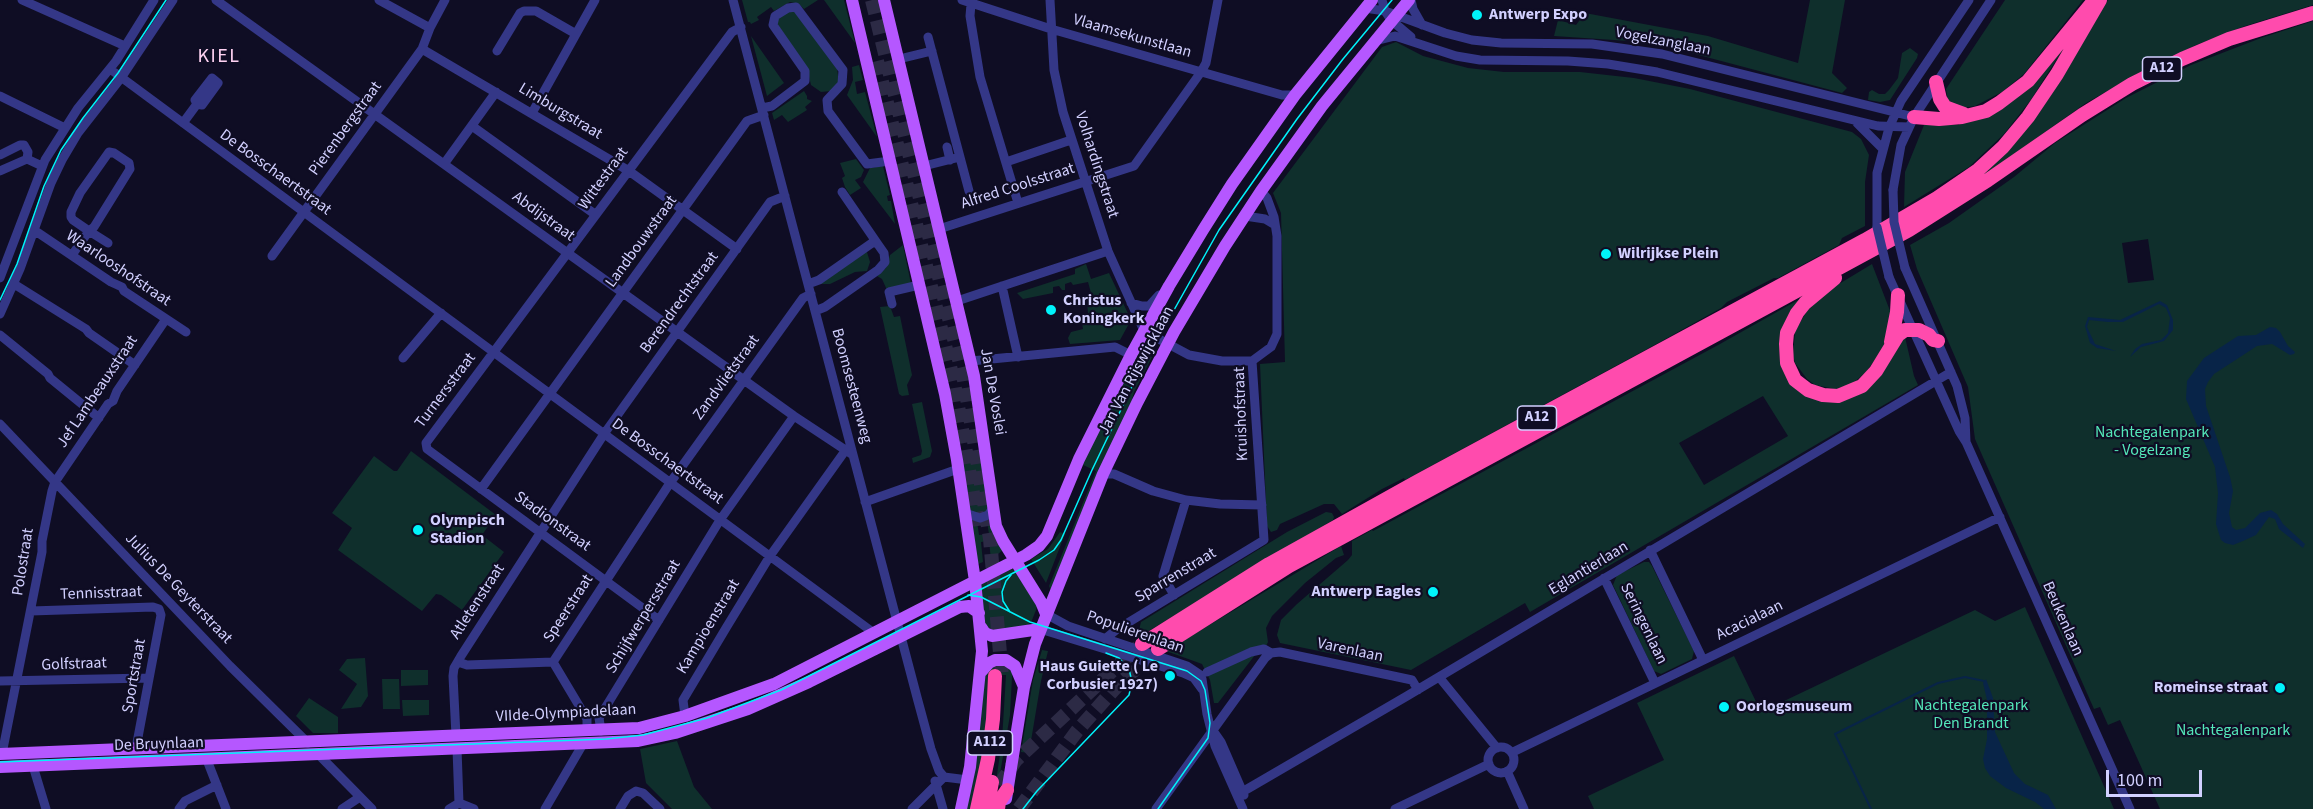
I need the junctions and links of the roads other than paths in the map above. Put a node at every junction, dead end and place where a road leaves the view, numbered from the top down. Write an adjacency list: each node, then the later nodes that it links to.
1 (22, 0): 31 (street)
2 (154, 0): 31 (street)
3 (173, 0): 39 (street)
4 (216, 0): 47 (street, Abdijstraat)
5 (380, 0): 24 (street)
6 (445, 0): 24 (street, Pierenbergstraat)
7 (595, 0): 26 (street)
8 (734, 0): 23 (street, Boomsesteenweg)
9 (852, 0): 62 (main road)
10 (884, 0): 35 (main road, Jan De Voslei)
11 (1050, 0): 25 (street, Volhardingstraat)
12 (1218, 0): 38 (street, Alfred Coolsstraat)
13 (1382, 0): 21 (street)
14 (1410, 0): 21 (main road, Jan Van Rijswijcklaan); 22 (street)
15 (1969, 0): 46 (street, Beukenlaan)
16 (1991, 0): 40 (street, Beukenlaan)
17 (2098, 0): 49 (highway); 168 (highway, A12)
18 (967, 2): 25 (street, Vlaamsekunstlaan); 63 (street)
19 (1369, 4): 21 (street, Vogelzanglaan); 42 (main road, Jan Van Rijswijcklaan)
20 (2313, 13): 90 (highway, A12)
21 (1391, 15): 22 (street, Vogelzanglaan); 28 (main road, Jan Van Rijswijcklaan); 29 (street, Vogelzanglaan)
22 (1422, 25): 30 (street, Vogelzanglaan)
23 (741, 27): 45 (street, Boomsesteenweg); 68 (street, Wittestraat)
24 (430, 28): 32 (street, Pierenbergstraat)
25 (1051, 29): 38 (street, Vlaamsekunstlaan); 56 (street, Volhardingstraat)
26 (576, 34): 33 (street); 48 (street)
27 (928, 37): 34 (street)
28 (1374, 41): 29 (street, Vogelzanglaan); 71 (main road, Jan Van Rijswijcklaan)
29 (1416, 41): 36 (street, Vogelzanglaan)
30 (1523, 43): 36 (street); 46 (street, Vogelzanglaan)
31 (125, 46): 37 (street)
32 (422, 49): 41 (street, Limburgstraat); 47 (street, Pierenbergstraat)
33 (497, 51)
34 (932, 51): 35 (street); 61 (street)
35 (899, 59): 66 (main road, Jan De Voslei)
36 (1523, 61): 50 (street, Vogelzanglaan)
37 (110, 69): 39 (street, De Bosschaertstraat); 54 (street)
38 (1201, 72): 42 (street, Vlaamsekunstlaan); 69 (street, Alfred Coolsstraat)
39 (121, 78): 52 (street, De Bosschaertstraat); 81 (street)
40 (1936, 82): 49 (highway); 51 (street, Beukenlaan)
41 (496, 92): 48 (street, Limburgstraat); 53 (street)
42 (1295, 95): 96 (main road, Jan Van Rijswijcklaan)
43 (0, 96): 54 (street)
44 (197, 104): 52 (street)
45 (763, 112): 62 (street); 73 (street, Boomsesteenweg); 75 (street, Landbouwstraat)
46 (1896, 113): 51 (street, Vogelzanglaan); 55 (street, Beukenlaan)
47 (375, 114): 64 (street, Abdijstraat); 76 (street, Pierenbergstraat)
48 (532, 114): 68 (street, Limburgstraat)
49 (1972, 115): 51 (highway)
50 (1855, 121): 55 (street, Vogelzanglaan); 58 (street)
51 (1912, 122): 55 (street, Vogelzanglaan); 107 (street, Beukenlaan, bridge)
52 (183, 123): 76 (street, De Bosschaertstraat)
53 (472, 126): 64 (street); 77 (street)
54 (65, 128): 65 (street)
55 (1889, 128): 58 (street, Beukenlaan)
56 (1071, 140): 63 (street); 69 (street, Volhardingstraat)
57 (946, 147): 61 (street)
58 (1882, 148): 99 (street, Beukenlaan, bridge)
59 (0, 155): 60 (street)
60 (27, 159): 65 (street); 67 (street)
61 (955, 159): 66 (street); 70 (street)
62 (890, 161): 94 (main road)
63 (1006, 162): 74 (street)
64 (444, 164): 87 (street, Abdijstraat)
65 (42, 166): 91 (street)
66 (924, 166): 80 (main road, Jan De Voslei)
67 (0, 171)
68 (629, 171): 75 (street, Limburgstraat); 77 (street, Wittestraat)
69 (1084, 181): 74 (street, Alfred Coolsstraat); 86 (street, Volhardingstraat)
70 (969, 190)
71 (1261, 191): 78 (main road, Jan Van Rijswijcklaan); 79 (street, Kruishofstraat)
72 (842, 192): 84 (street)
73 (785, 196): 85 (street, Berendrechtstraat); 93 (street, Boomsesteenweg)
74 (1018, 203): 80 (street, Alfred Coolsstraat)
75 (683, 210): 85 (street, Limburgstraat); 97 (street, Landbouwstraat)
76 (304, 213): 89 (street, Pierenbergstraat); 104 (street, De Bosschaertstraat)
77 (596, 215): 87 (street, Wittestraat)
78 (1245, 216): 79 (street); 115 (main road, Jan Van Rijswijcklaan)
79 (1275, 225): 122 (street, Kruishofstraat)
80 (939, 229): 100 (main road, Jan De Voslei)
81 (34, 230): 88 (street, Waarlooshofstraat); 92 (street)
82 (89, 231): 82 (street); 83 (street); 88 (street)
83 (108, 243)
84 (877, 243): 93 (street); 103 (street)
85 (737, 249): 112 (street, Berendrechtstraat)
86 (1108, 251): 95 (street); 101 (street, Volhardingstraat)
87 (568, 253): 97 (street, Abdijstraat); 117 (street, Wittestraat)
88 (72, 255): 108 (street, Waarlooshofstraat)
89 (272, 256)
90 (1842, 267): 116 (highway); 169 (highway, A12)
91 (0, 278)
92 (14, 284): 105 (street); 123 (street)
93 (808, 284): 98 (street, Boomsesteenweg)
94 (919, 285): 102 (street); 135 (main road)
95 (1002, 286): 100 (street); 119 (street)
96 (1169, 286): 101 (street, Jan Van Rijswijcklaan); 110 (main road, Jan Van Rijswijcklaan)
97 (623, 293): 112 (street, Abdijstraat); 127 (street, Landbouwstraat)
98 (810, 294): 103 (street, Boomsesteenweg); 125 (street, Zandvlietstraat)
99 (1898, 295): 106 (street, Beukenlaan); 116 (highway)
100 (957, 300): 121 (main road, Jan De Voslei)
101 (1131, 303): 110 (street, Volhardingstraat)
102 (892, 304)
103 (815, 311): 134 (street, Boomsesteenweg)
104 (441, 313): 117 (street, De Bosschaertstraat); 120 (street)
105 (0, 314)
106 (1906, 314): 107 (street); 109 (street, Beukenlaan)
107 (1928, 317): 114 (street, Beukenlaan)
108 (166, 319): 111 (street, Waarlooshofstraat); 123 (street, Jef Lambeauxstraat)
109 (1913, 329): 114 (highway); 116 (highway); 126 (street, Beukenlaan)
110 (1144, 331): 115 (street); 118 (main road, Jan Van Rijswijcklaan)
111 (186, 332)
112 (677, 332): 125 (street, Abdijstraat); 131 (street, Berendrechtstraat)
113 (0, 336): 129 (street)
114 (1938, 341): 124 (street, Beukenlaan)
115 (1167, 345): 122 (street); 136 (main road, Jan Van Rijswijcklaan)
116 (1889, 350)
117 (494, 352): 127 (street, De Bosschaertstraat); 133 (street, Turnersstraat)
118 (1131, 355): 119 (street); 151 (main road, Jan Van Rijswijcklaan)
119 (1018, 357): 121 (street)
120 (403, 358)
121 (971, 361): 143 (main road, Jan De Voslei)
122 (1252, 361): 142 (street, Kruishofstraat)
123 (135, 365): 129 (street, Jef Lambeauxstraat)
124 (1951, 372): 126 (street, Eglantierlaan); 132 (street, Beukenlaan)
125 (744, 380): 128 (street, Abdijstraat); 138 (street, Zandvlietstraat)
126 (1936, 381): 132 (street, Beukenlaan); 149 (street, Eglantierlaan)
127 (550, 394): 131 (street, De Bosschaertstraat); 139 (street, Landbouwstraat)
128 (794, 416): 134 (street, Abdijstraat); 146 (street, Schijfwerpersstraat)
129 (99, 418): 137 (street, Jef Lambeauxstraat)
130 (0, 424): 137 (street, Julius De Geyterstraat)
131 (604, 434): 138 (street, De Bosschaertstraat); 147 (street, Atletenstraat)
132 (1966, 442): 145 (street, Beukenlaan)
133 (427, 449): 139 (street, Stadionstraat)
134 (849, 453): 141 (street, Boomsesteenweg); 150 (street, Kampioenstraat)
135 (958, 469): 141 (street); 144 (main road)
136 (1103, 474): 140 (street); 160 (main road, Jan Van Rijswijcklaan)
137 (55, 482): 156 (street, Julius De Geyterstraat); 158 (street, Polostraat)
138 (670, 483): 146 (street, De Bosschaertstraat); 153 (street, Speerstraat)
139 (481, 489): 147 (street, Stadionstraat)
140 (1186, 500): 142 (street); 155 (street)
141 (865, 502): 162 (street, Boomsesteenweg)
142 (1262, 505): 148 (street, Kruishofstraat)
143 (993, 508): 144 (street); 151 (main road, Jan De Voslei)
144 (965, 513): 154 (main road)
145 (2000, 517): 171 (street, Acacialaan); 235 (street, Beukenlaan)
146 (720, 520): 150 (street, De Bosschaertstraat); 161 (street, Schijfwerpersstraat)
147 (541, 532): 153 (street, Stadionstraat); 172 (street, Atletenstraat)
148 (1264, 540): 155 (street, Sparrenstraat)
149 (1650, 550): 152 (street, Eglantierlaan); 171 (street)
150 (770, 556): 165 (street, De Bosschaertstraat); 184 (street, Kampioenstraat)
151 (1015, 561): 154 (main road, Jan Van Rijswijcklaan); 160 (main road, Jan De Voslei)
152 (1604, 578): 176 (street, Eglantierlaan); 180 (street, Seringenlaan)
153 (606, 580): 161 (street, Stadionstraat); 173 (street, Speerstraat)
154 (975, 581): 159 (main road); 162 (main road, VIIde-Olympiadelaan)
155 (1174, 594): 167 (street, Sparrenstraat)
156 (168, 600): 157 (street, Tennisstraat); 189 (street, Julius De Geyterstraat)
157 (159, 609): 158 (street, Tennisstraat); 177 (street, Sportstraat)
158 (31, 611): 179 (street, Polostraat)
159 (979, 613): 163 (main road); 166 (main road, VIIde-Olympiadelaan)
160 (1046, 614): 164 (main road, Jan Van Rijswijcklaan); 167 (street, Populierenlaan)
161 (659, 620): 185 (street, Schijfwerpersstraat)
162 (897, 621): 165 (main road, VIIde-Olympiadelaan); 166 (street, Boomsesteenweg)
163 (981, 627): 164 (main road); 175 (main road)
164 (1040, 629): 181 (main road, Jan Van Rijswijcklaan); 183 (street, Populierenlaan)
165 (874, 633): 184 (main road, VIIde-Olympiadelaan)
166 (901, 637): 190 (main road, VIIde-Olympiadelaan); 194 (street, Boomsesteenweg)
167 (1105, 639): 183 (street, Populierenlaan)
168 (1142, 644)
169 (1158, 649)
170 (1271, 653): 174 (street); 182 (street, Varenlaan); 187 (street)
171 (1703, 660): 180 (street, Acacialaan)
172 (458, 662): 173 (street); 188 (street, Atletenstraat)
173 (553, 662): 186 (street)
174 (1207, 672)
175 (980, 673): 181 (main road); 206 (main road)
176 (1439, 677): 182 (street, Eglantierlaan); 192 (street)
177 (149, 678): 179 (street, Golfstraat); 191 (street, Sportstraat)
178 (0, 681): 179 (street, Golfstraat)
179 (16, 681): 196 (street, Polostraat)
180 (1655, 683): 195 (street, Acacialaan)
181 (1024, 687): 209 (main road, Jan Van Rijswijcklaan)
182 (1418, 690): 210 (street, Eglantierlaan)
183 (1204, 692): 187 (street)
184 (685, 716): 185 (main road, VIIde-Olympiadelaan)
185 (600, 724): 186 (main road, VIIde-Olympiadelaan)
186 (587, 725): 188 (main road, VIIde-Olympiadelaan)
187 (1212, 730): 210 (street); 230 (street)
188 (456, 736): 189 (main road, VIIde-Olympiadelaan)
189 (307, 741): 191 (main road, De Bruynlaan); 197 (street, Julius De Geyterstraat)
190 (583, 744): 193 (main road, VIIde-Olympiadelaan); 220 (street)
191 (136, 748): 196 (main road, De Bruynlaan)
192 (1497, 748): 195 (street); 200 (street)
193 (457, 749): 198 (main road, VIIde-Olympiadelaan); 212 (street)
194 (931, 749): 205 (street, Boomsesteenweg); 207 (street)
195 (1513, 752): 203 (street)
196 (1, 754)
197 (319, 754): 198 (main road, VIIde-Olympiadelaan); 199 (main road, De Bruynlaan); 204 (street, Julius De Geyterstraat)
198 (345, 754): 204 (street)
199 (207, 760): 201 (main road, De Bruynlaan); 208 (street)
200 (1489, 764): 203 (street); 233 (street)
201 (33, 766): 202 (main road, De Bruynlaan); 213 (street)
202 (0, 767)
203 (1507, 771): 234 (street)
204 (336, 773): 211 (street, Julius De Geyterstraat)
205 (944, 777): 206 (street); 207 (street)
206 (968, 780): 225 (main road)
207 (935, 784): 223 (street); 224 (street)
208 (217, 785): 214 (street); 215 (street)
209 (1007, 790): 228 (highway); 229 (main road, Jan Van Rijswijcklaan)
210 (1240, 793): 231 (street); 232 (street)
211 (360, 797): 216 (street); 217 (street, Julius De Geyterstraat)
212 (459, 803): 218 (street); 219 (street)
213 (46, 809)
214 (179, 809)
215 (226, 809)
216 (342, 809)
217 (372, 809)
218 (449, 809)
219 (474, 809)
220 (545, 809)
221 (620, 809): 222 (street)
222 (660, 809)
223 (912, 809)
224 (943, 809)
225 (961, 809)
226 (977, 809): 227 (highway, A112)
227 (987, 809)
228 (998, 809)
229 (1005, 809)
230 (1156, 809)
231 (1243, 809)
232 (1250, 809)
233 (1395, 809)
234 (1524, 809)
235 (2130, 809)

